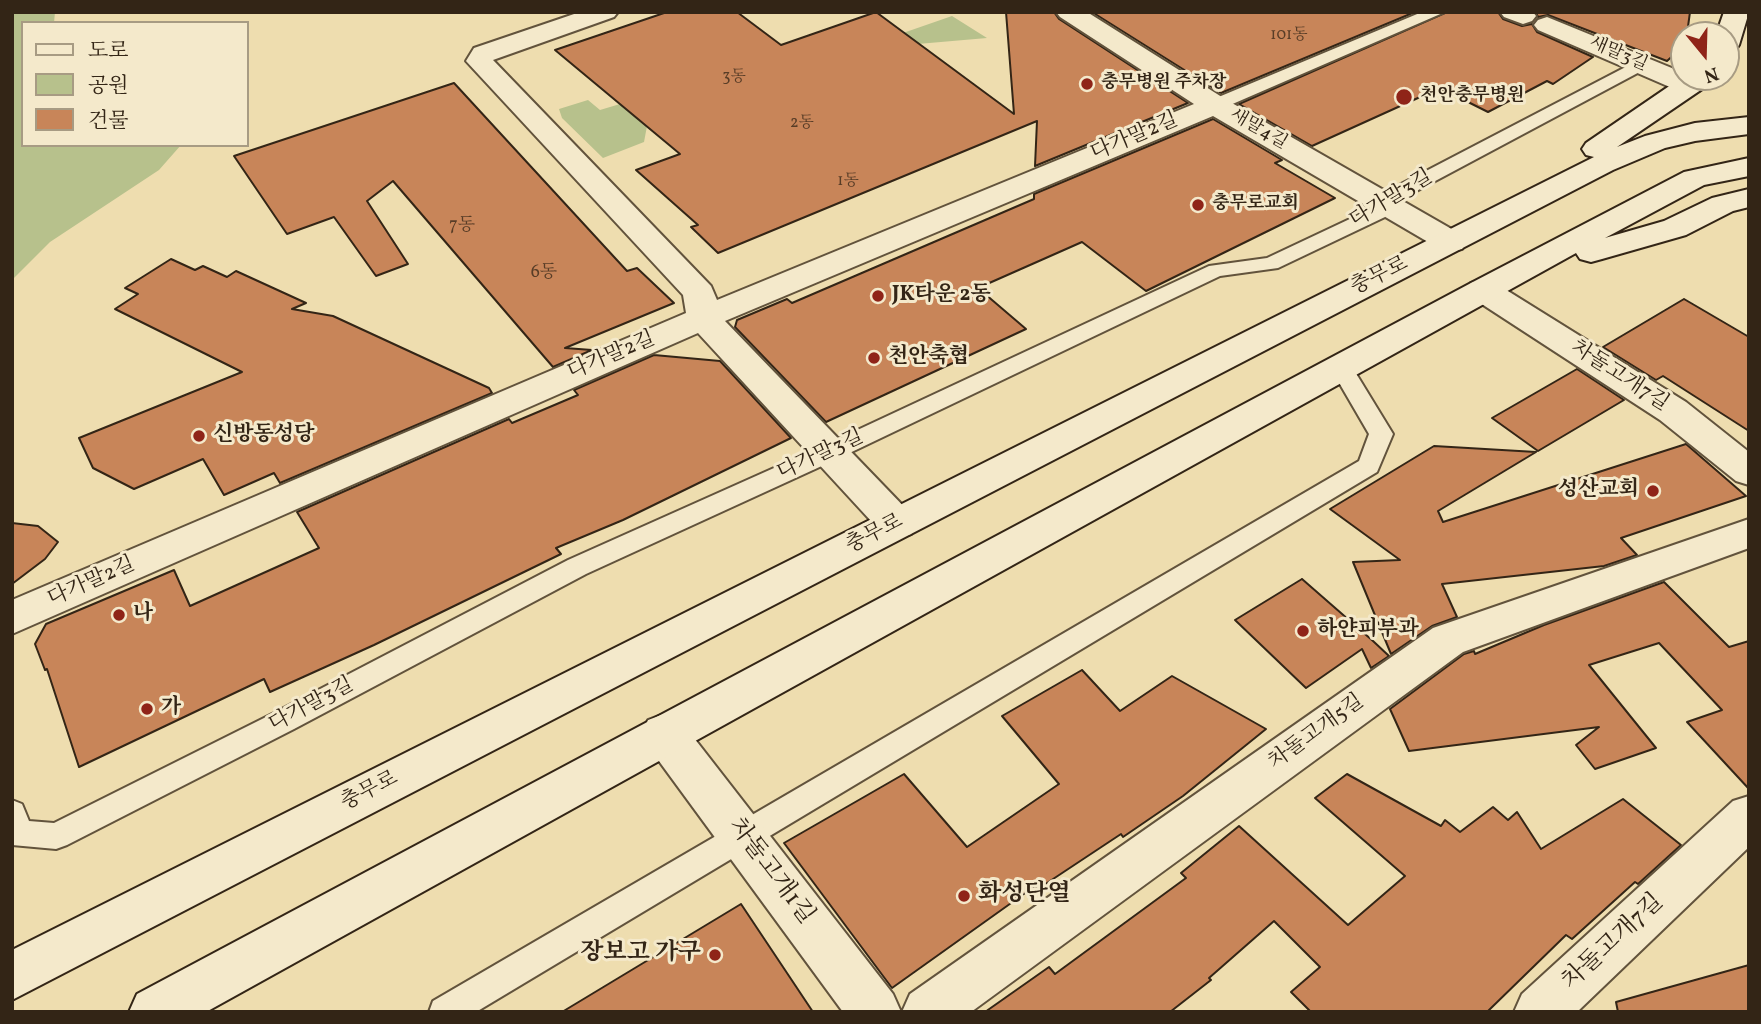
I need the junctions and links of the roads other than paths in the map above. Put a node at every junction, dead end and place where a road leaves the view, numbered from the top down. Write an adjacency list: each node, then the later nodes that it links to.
1 (605, 12): 20 (street)
2 (1069, 12): 8 (street, 새말4길)
3 (1437, 12): 8 (lane)
4 (1528, 18): 5 (street, 새말3길)
5 (1641, 64): 6 (street, 새말3길); 16 (lane, 다가말3길)
6 (1670, 73)
7 (1681, 91): 17 (street)
8 (1215, 105): 16 (street, 새말4길); 20 (street, 다가말2길)
9 (1749, 125): 10 (street, 충무로)
10 (1655, 142): 11 (street); 17 (street, 충무로)
11 (1749, 145)
12 (1749, 156): 14 (street)
13 (1749, 167): 14 (street)
14 (1695, 178): 19 (street)
15 (1749, 198): 19 (street)
16 (1384, 204): 18 (street, 새말4길); 22 (lane, 다가말3길)
17 (1499, 217): 18 (street, 충무로)
18 (1451, 242): 24 (street, 충무로)
19 (1499, 282): 21 (street); 23 (street, 차돌고개7길)
20 (703, 318): 22 (street); 26 (street, 다가말2길)
21 (1341, 367): 27 (street); 30 (lane)
22 (829, 453): 24 (street); 28 (lane, 다가말3길)
23 (1749, 472)
24 (897, 524): 31 (street, 충무로)
25 (1749, 533): 35 (street, 차돌고개5길)
26 (12, 618)
27 (664, 733): 30 (street, 차돌고개1길); 32 (street)
28 (12, 813)
29 (1749, 816): 36 (street, 차돌고개7길)
30 (742, 836): 33 (lane); 34 (street, 차돌고개1길)
31 (12, 976)
32 (155, 1012)
33 (445, 1012)
34 (875, 1012)
35 (928, 1012)
36 (1540, 1012)

